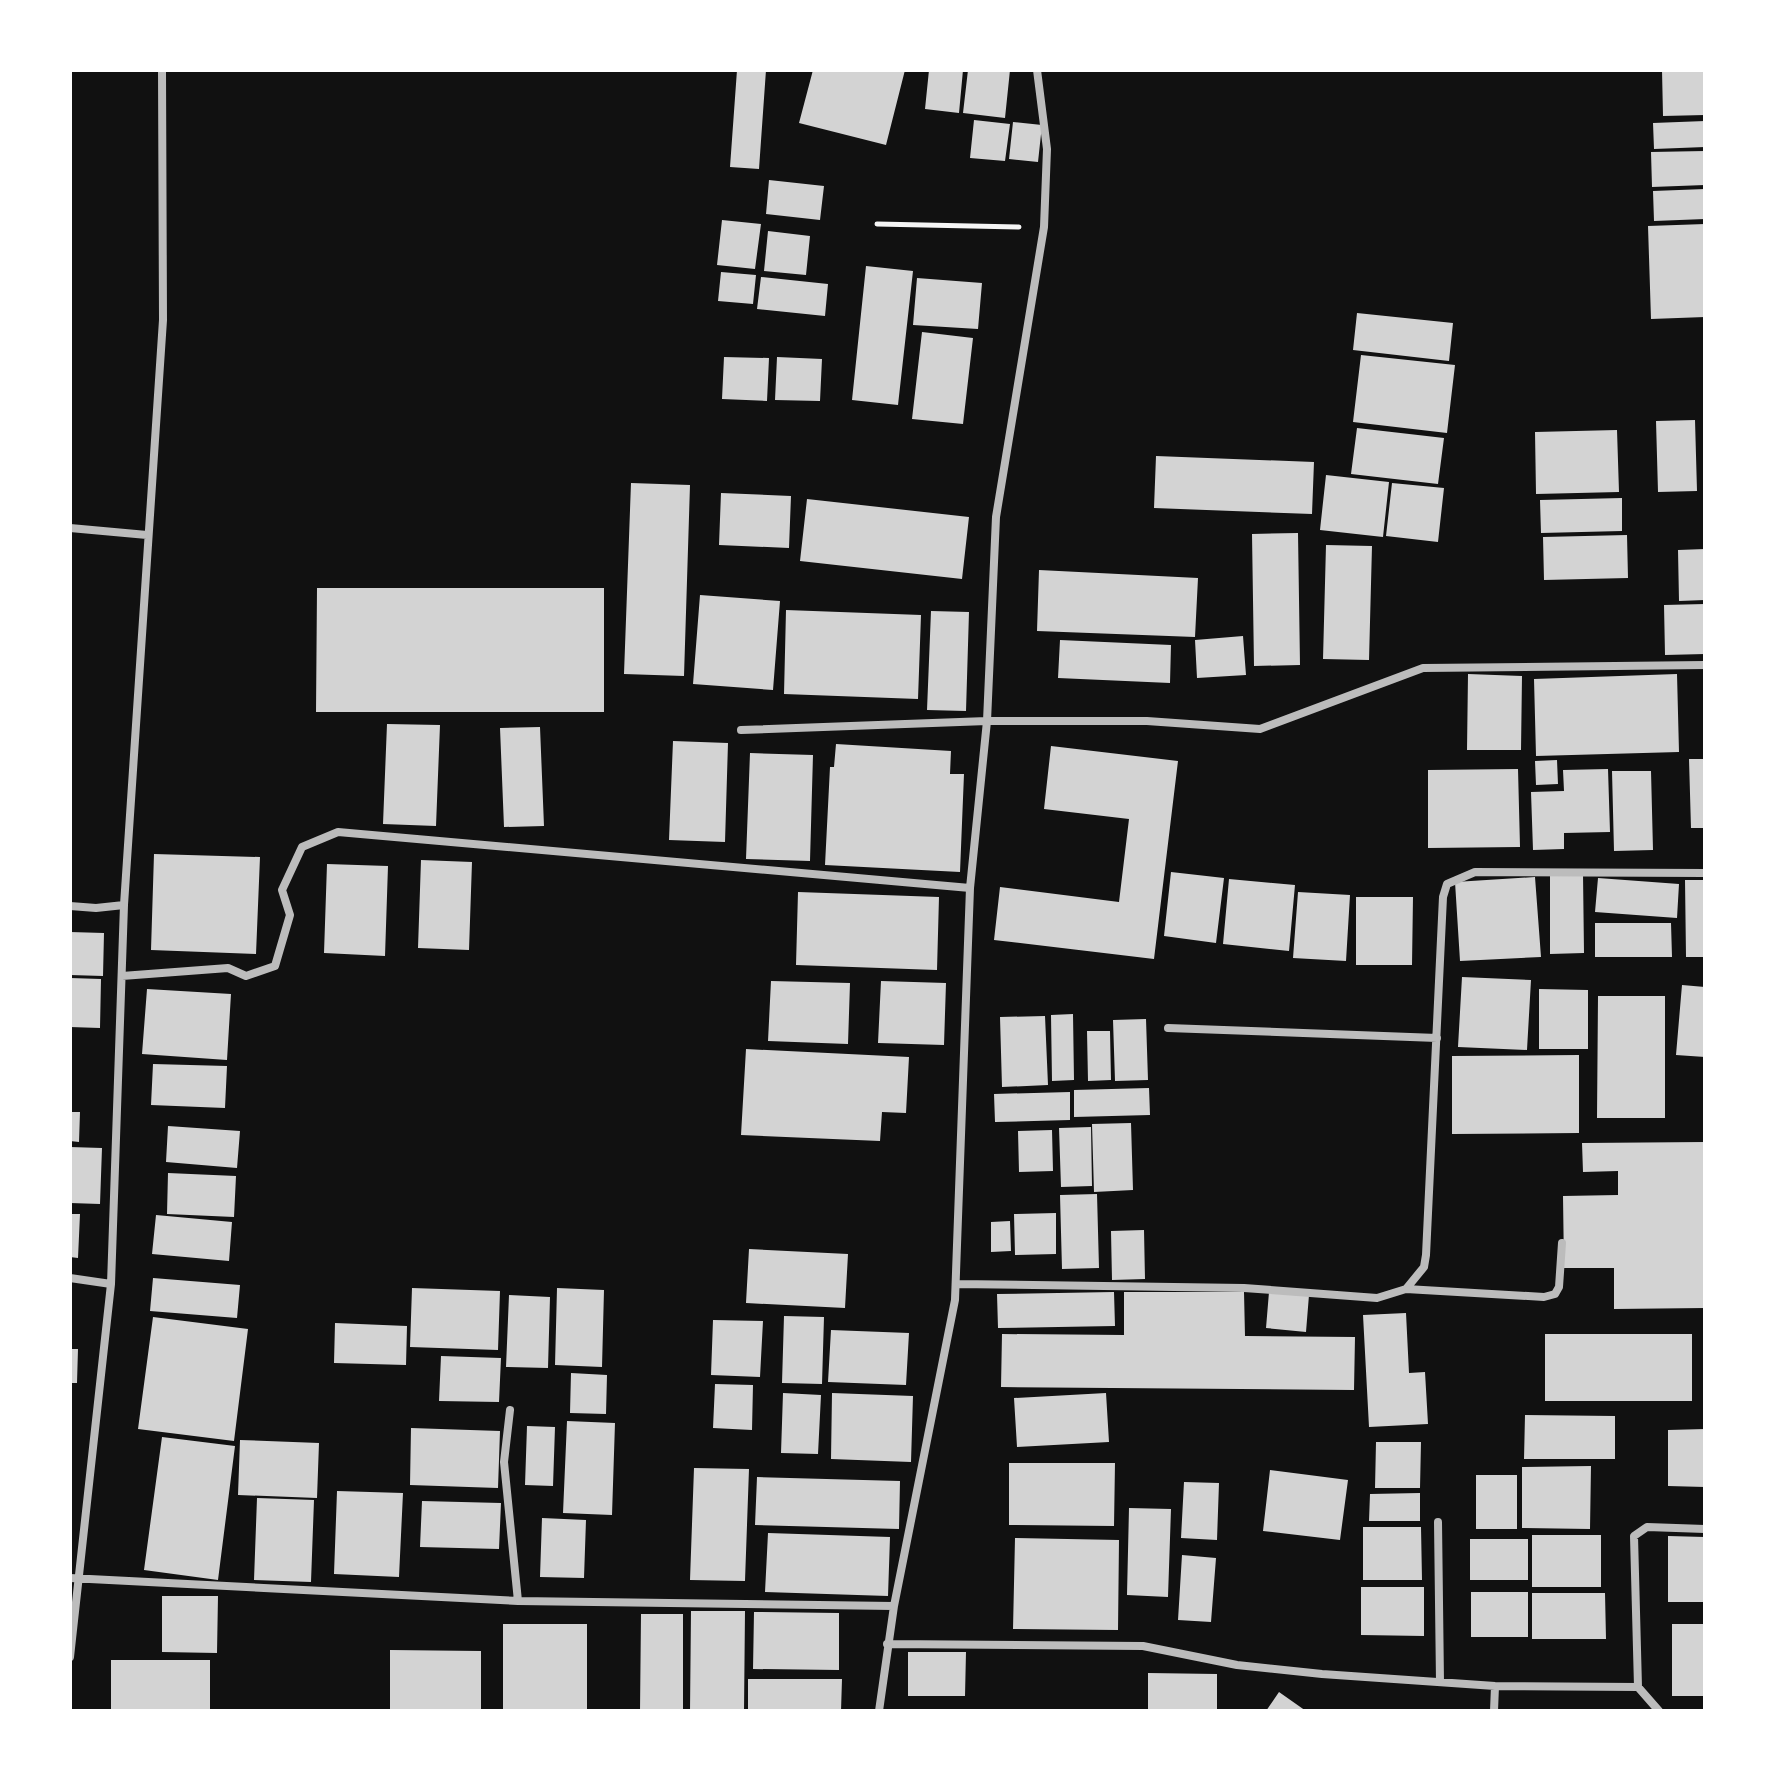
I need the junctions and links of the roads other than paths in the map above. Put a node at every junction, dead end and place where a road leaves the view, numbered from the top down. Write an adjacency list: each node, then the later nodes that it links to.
1 (162, 70): 4 (street)
2 (1037, 70): 6 (street)
3 (70, 528): 4 (street)
4 (147, 535): 10 (street)
5 (1705, 665): 6 (street)
6 (987, 721): 7 (street); 9 (street)
7 (741, 730)
8 (1705, 873): 14 (street)
9 (970, 888): 12 (street); 18 (street)
10 (124, 905): 11 (street); 12 (street)
11 (70, 906)
12 (122, 976): 17 (street)
13 (1168, 1028): 14 (street)
14 (1437, 1038): 19 (street)
15 (1562, 1243): 19 (street)
16 (70, 1278): 17 (street)
17 (111, 1284): 23 (street)
18 (956, 1284): 19 (street); 25 (street)
19 (1406, 1289)
20 (510, 1410): 24 (street)
21 (1438, 1522): 28 (street)
22 (1705, 1529): 30 (street)
23 (75, 1578): 24 (street); 27 (street)
24 (518, 1601): 25 (street)
25 (894, 1606): 26 (street)
26 (887, 1644): 28 (street); 31 (street)
27 (70, 1657)
28 (1440, 1682): 29 (street)
29 (1495, 1686): 30 (street); 32 (street)
30 (1638, 1687): 33 (street)
31 (879, 1711)
32 (1494, 1711)
33 (1659, 1711)

